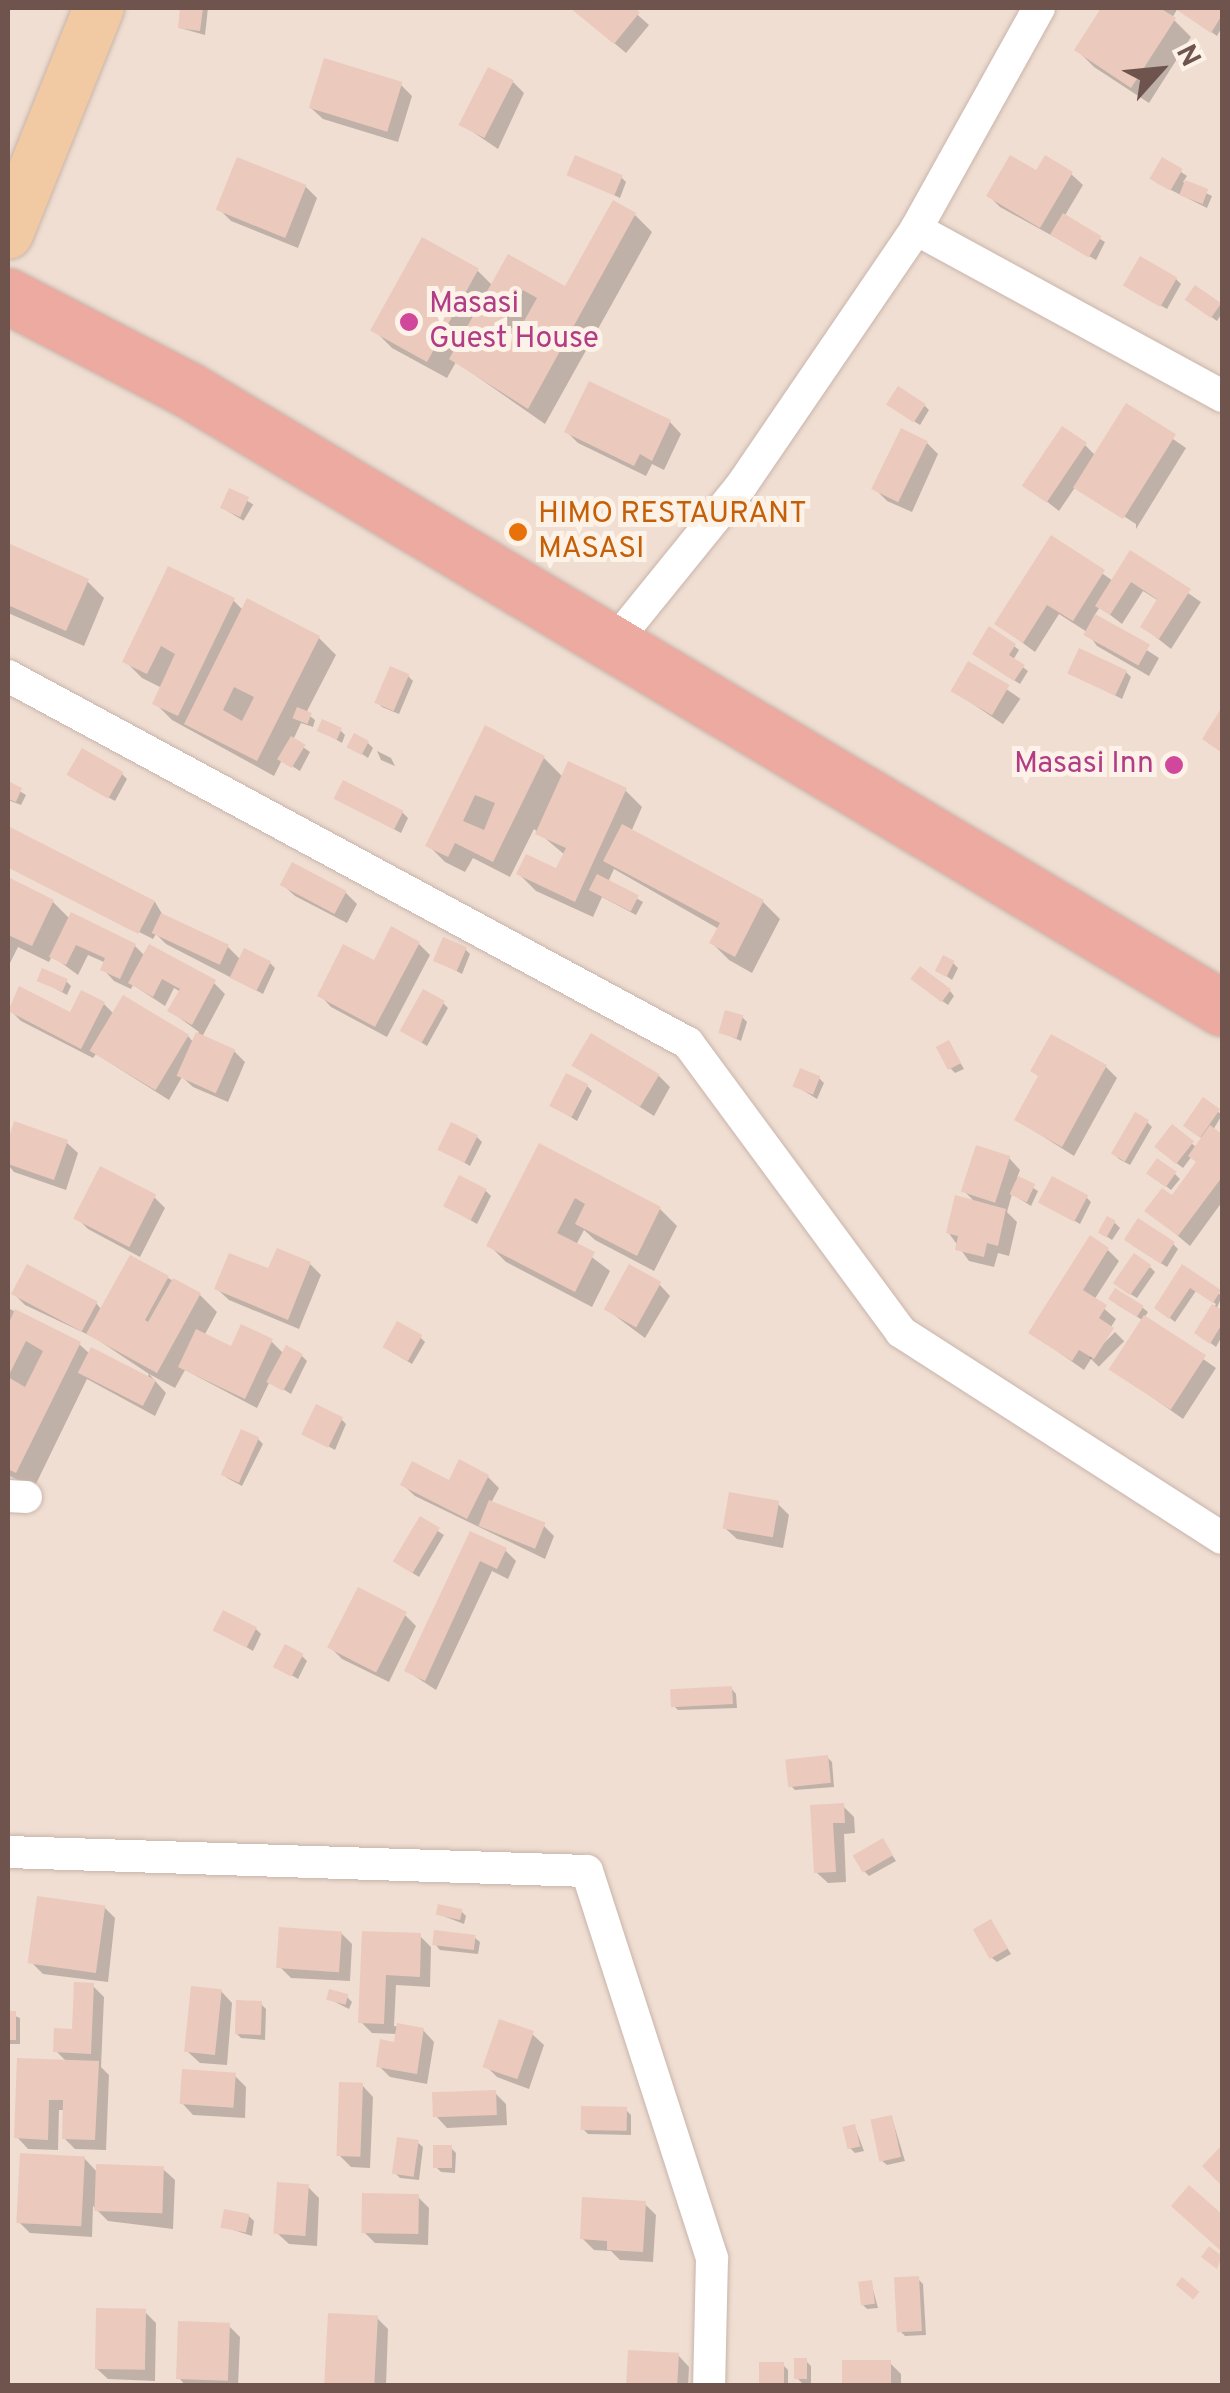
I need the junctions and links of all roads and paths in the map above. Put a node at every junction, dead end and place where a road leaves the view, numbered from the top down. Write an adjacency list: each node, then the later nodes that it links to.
1 (99, 8): 4 (main road)
2 (1040, 8): 3 (street)
3 (916, 228): 6 (street); 7 (street)
4 (8, 234)
5 (8, 296): 7 (highway)
6 (1222, 396)
7 (613, 644): 9 (highway)
8 (8, 676): 10 (street)
9 (1222, 1008)
10 (1222, 1538)
11 (8, 1852): 12 (street)
12 (708, 2386)

